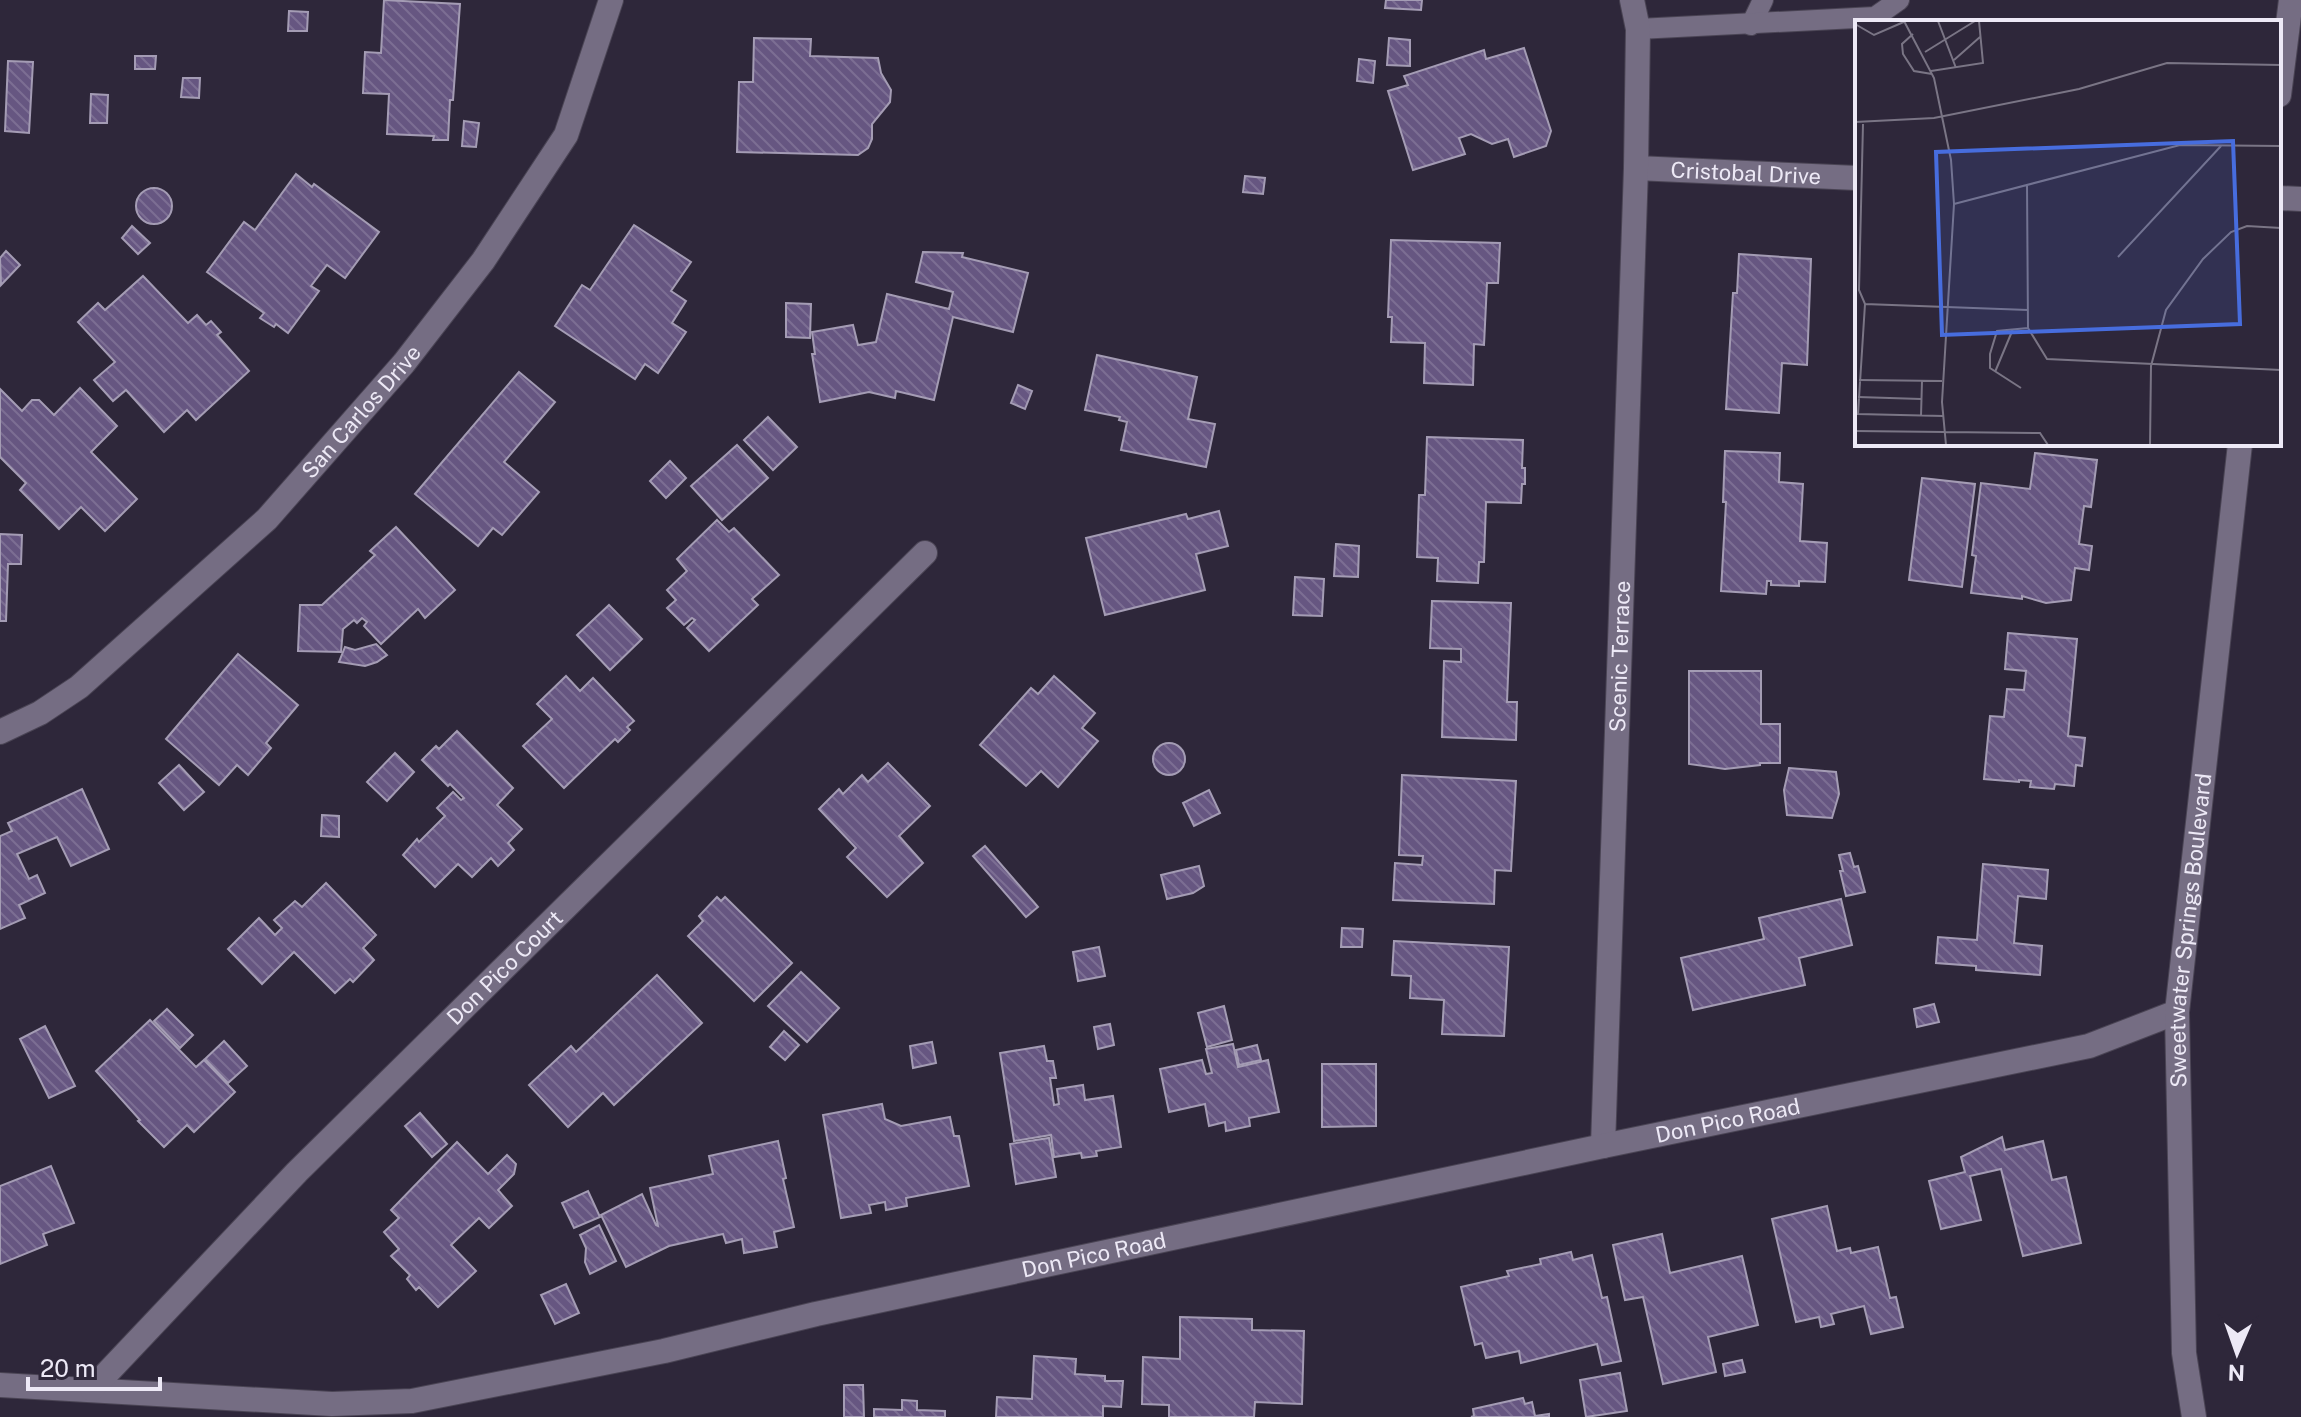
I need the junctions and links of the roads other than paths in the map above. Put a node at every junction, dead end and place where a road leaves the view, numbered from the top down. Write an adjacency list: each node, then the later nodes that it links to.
1 (611, 0): 15 (street, San Carlos Drive)
2 (1632, 0): 7 (street, Scenic Terrace)
3 (1763, 0): 6 (lane)
4 (1899, 0): 6 (lane)
5 (2291, 0): 8 (street)
6 (1751, 25): 7 (lane)
7 (1638, 29): 9 (street, Scenic Terrace)
8 (2281, 79)
9 (1636, 168): 10 (street, Cristobal Drive); 17 (street, Scenic Terrace)
10 (1855, 178)
11 (2281, 198): 12 (street)
12 (2301, 199)
13 (2240, 446): 16 (street, Sweetwater Springs Boulevard)
14 (925, 553): 19 (street, Don Pico Court)
15 (0, 732)
16 (2177, 1012): 17 (street, Don Pico Road); 20 (street, Sweetwater Springs Boulevard)
17 (1603, 1146): 19 (street, Don Pico Road)
18 (0, 1385): 19 (street, Don Pico Road)
19 (92, 1389)
20 (2194, 1417)

